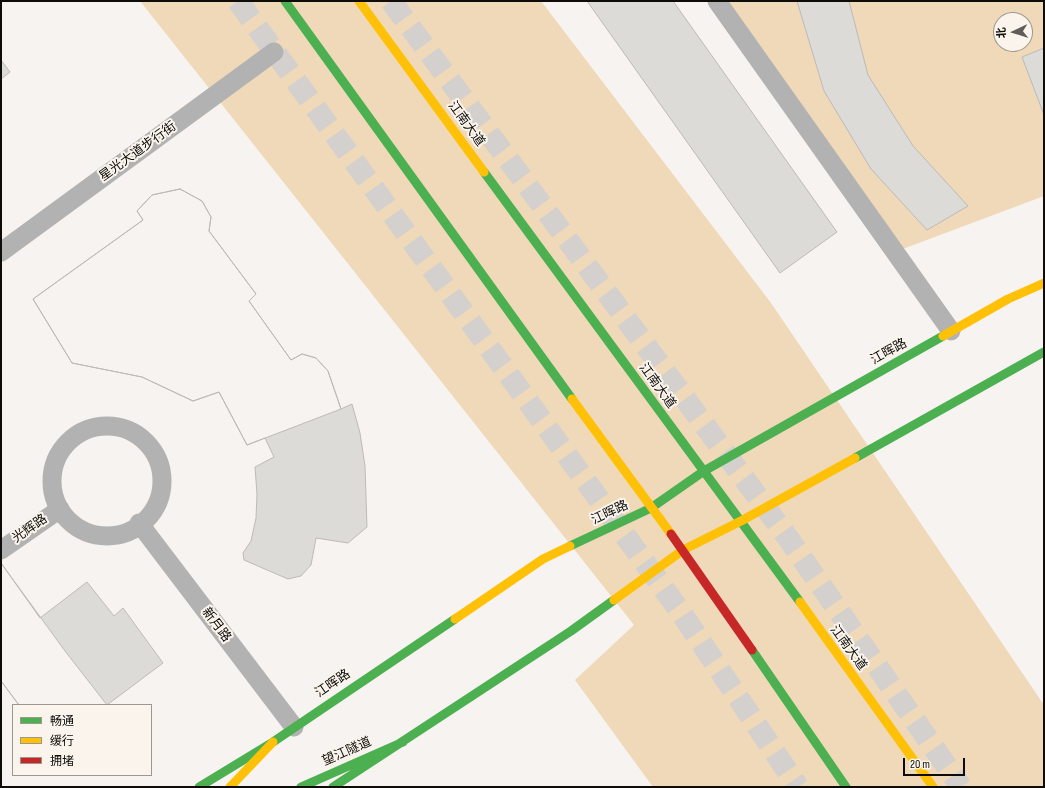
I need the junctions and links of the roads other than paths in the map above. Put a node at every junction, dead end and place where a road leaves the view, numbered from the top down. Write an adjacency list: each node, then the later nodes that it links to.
1 (285, 1): 11 (main road)
2 (359, 1): 9 (main road, 江南大道)
3 (717, 1): 7 (street)
4 (274, 52): 5 (street, 星光大道步行街)
5 (1, 252)
6 (1044, 283): 7 (main road, 江晖路)
7 (951, 331): 9 (main road, 江晖路)
8 (1044, 352): 12 (main road)
9 (704, 471): 11 (main road, 江晖路); 12 (main road, 江南大道)
10 (60, 508): 13 (street); 13 (street); 14 (street, 光辉路)
11 (651, 508): 15 (main road); 16 (main road, 江晖路)
12 (741, 521): 15 (main road); 24 (main road, 江南大道)
13 (139, 523): 16 (street, 新月路)
14 (1, 550)
15 (683, 550): 18 (main road); 23 (main road)
16 (294, 727): 17 (main road, 江晖路)
17 (274, 742): 20 (main road, 江晖路); 21 (main road)
18 (403, 742): 19 (main road); 22 (main road, 望江隧道)
19 (345, 784)
20 (199, 787)
21 (230, 787)
22 (302, 787)
23 (846, 787)
24 (933, 787)

